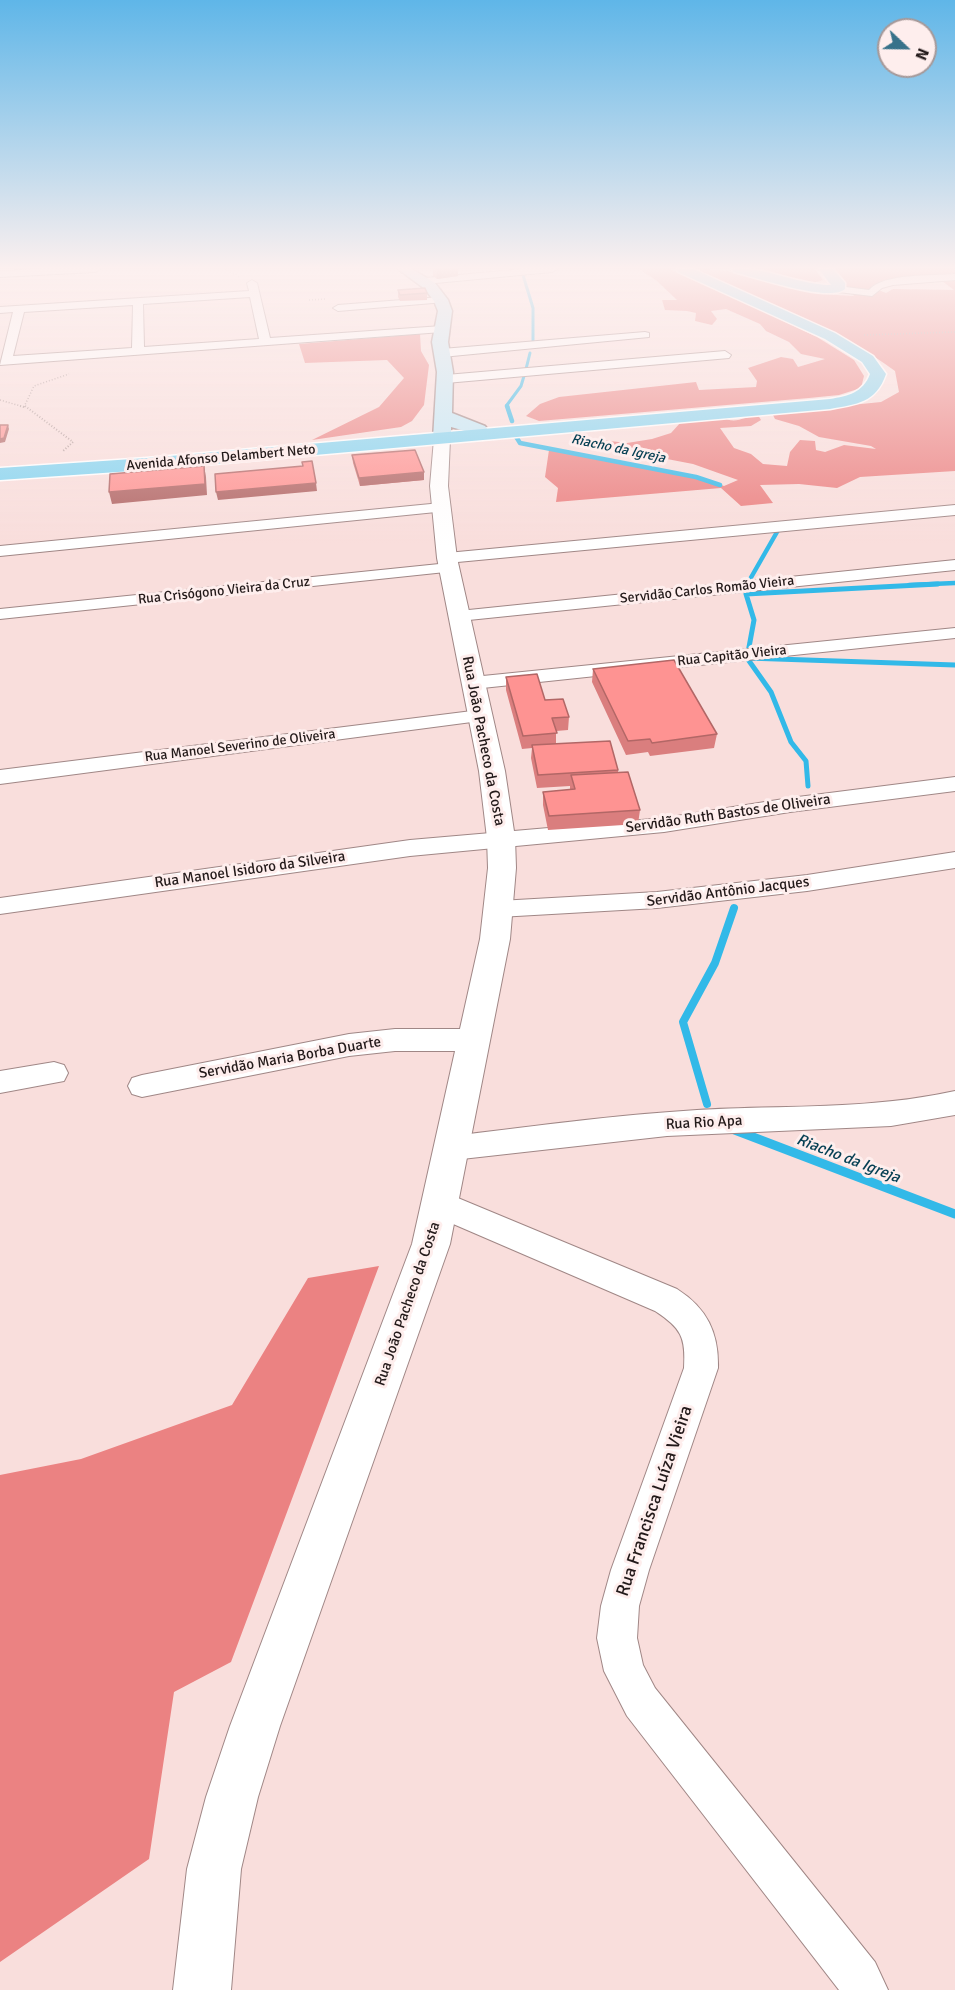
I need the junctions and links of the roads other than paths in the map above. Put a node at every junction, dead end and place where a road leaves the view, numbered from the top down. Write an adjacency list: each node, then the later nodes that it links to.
1 (443, 362): 4 (main road)
2 (654, 362): 4 (street)
3 (870, 362): 5 (main road)
4 (446, 379): 6 (main road)
5 (873, 388): 6 (main road); 6 (main road)
6 (442, 429): 7 (main road, Avenida Afonso Delambert Neto); 9 (street, Rua João Pacheco da Costa)
7 (399, 439): 8 (main road, Avenida Afonso Delambert Neto); 9 (street); 11 (main road, Avenida Afonso Delambert Neto)
8 (53, 458): 10 (main road, Avenida Afonso Delambert Neto); 11 (main road)
9 (441, 458): 13 (street, Rua João Pacheco da Costa)
10 (0, 462)
11 (32, 472): 12 (main road, Avenida Afonso Delambert Neto)
12 (0, 474)
13 (441, 508): 15 (street); 16 (street, Rua João Pacheco da Costa)
14 (955, 510): 16 (street, Rua Crisógono Vieira da Cruz)
15 (0, 551)
16 (448, 563): 18 (street, Rua Crisógono Vieira da Cruz); 19 (street, Rua João Pacheco da Costa)
17 (955, 565): 19 (street, Servidão Carlos Romão Vieira)
18 (0, 614)
19 (459, 616): 21 (street, Rua João Pacheco da Costa)
20 (955, 633): 21 (street, Rua Capitão Vieira)
21 (473, 683): 22 (street, Rua João Pacheco da Costa)
22 (480, 716): 23 (street, Rua Manoel Severino de Oliveira); 25 (street, Rua João Pacheco da Costa)
23 (0, 777)
24 (955, 784): 25 (street, Servidão Ruth Bastos de Oliveira)
25 (501, 838): 27 (street, Rua Manoel Isidoro da Silveira); 28 (street, Rua João Pacheco da Costa)
26 (955, 860): 28 (street, Servidão Antônio Jacques)
27 (0, 906)
28 (499, 909): 29 (street, Rua João Pacheco da Costa)
29 (475, 1040): 32 (street, Servidão Maria Borba Duarte); 34 (street, Rua João Pacheco da Costa)
30 (54, 1073): 31 (street)
31 (0, 1082)
32 (142, 1086)
33 (955, 1103): 34 (street, Rua Rio Apa)
34 (453, 1148): 35 (street, Rua João Pacheco da Costa)
35 (441, 1204): 36 (street, Rua João Pacheco da Costa); 37 (street, Rua Francisca Luíza Vieira)
36 (202, 1990)
37 (865, 1990)

